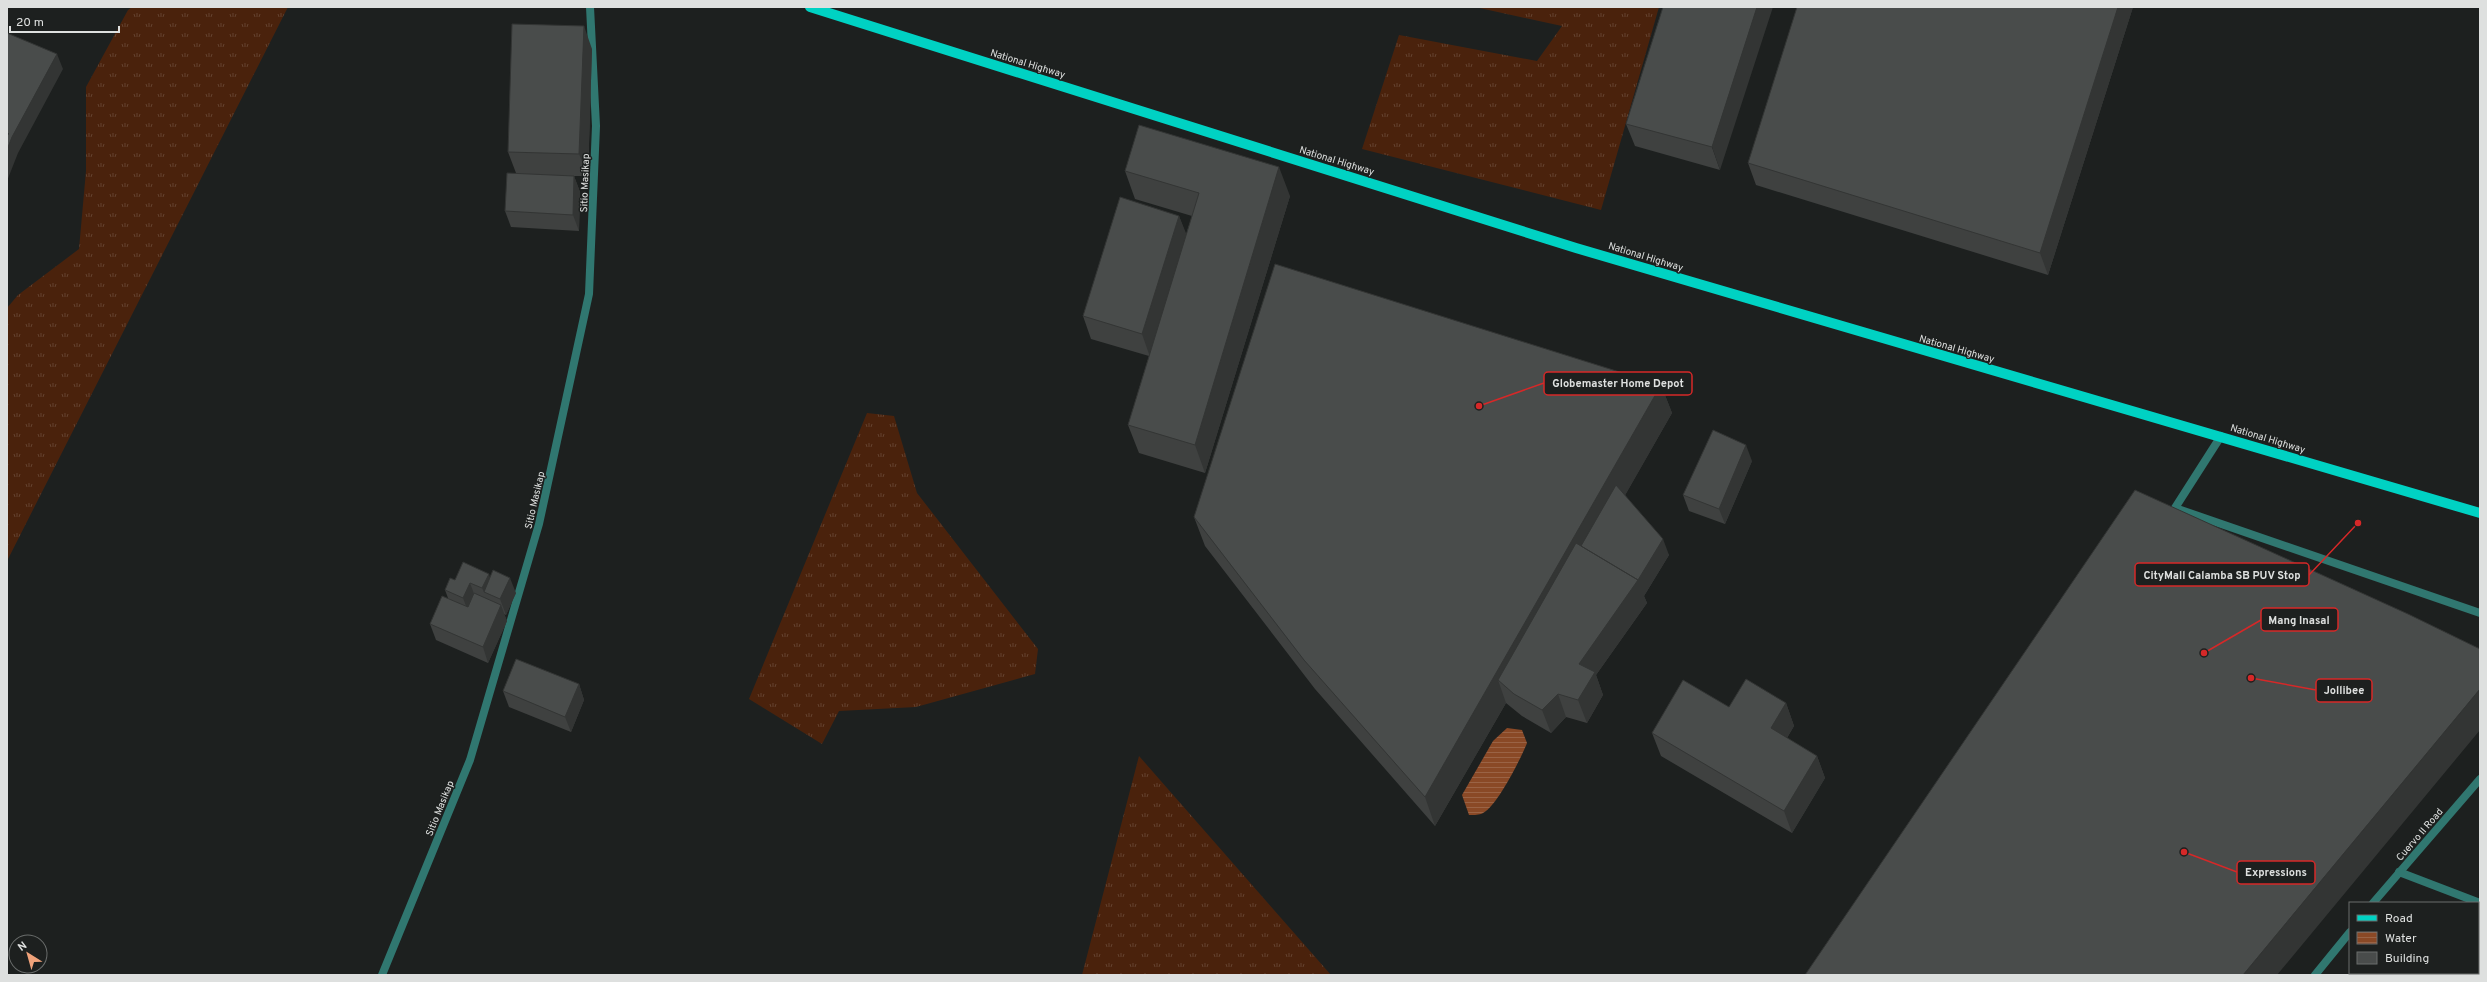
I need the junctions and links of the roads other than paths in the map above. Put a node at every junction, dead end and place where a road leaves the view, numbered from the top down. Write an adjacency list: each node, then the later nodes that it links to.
1 (590, 7): 13 (street, Sitio Masikap)
2 (810, 7): 3 (main road, National Highway)
3 (2221, 436): 4 (street); 5 (main road, National Highway)
4 (2175, 508): 6 (street); 7 (street)
5 (2480, 513)
6 (2164, 527)
7 (2480, 613)
8 (2480, 779): 9 (street, Cuervo II Road)
9 (2399, 872): 10 (street, Cuervo II Road); 11 (street)
10 (2374, 902)
11 (2480, 902)
12 (2349, 933): 14 (street)
13 (382, 975)
14 (2315, 975)

